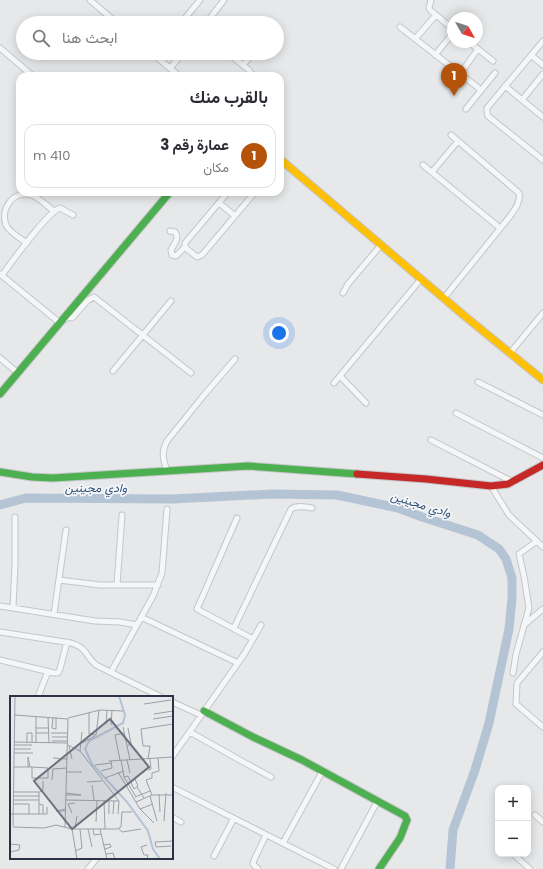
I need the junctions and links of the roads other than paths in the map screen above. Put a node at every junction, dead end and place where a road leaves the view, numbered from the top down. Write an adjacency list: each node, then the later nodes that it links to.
1 (90, 0): 6 (street)
2 (200, 0): 7 (street)
3 (224, 0): 8 (street)
4 (431, 0): 5 (street)
5 (436, 15): 9 (street); 11 (street)
6 (108, 16)
7 (187, 16)
8 (211, 16)
9 (447, 24)
10 (400, 26): 11 (street)
11 (415, 39): 16 (street)
12 (447, 40): 16 (street)
13 (543, 41): 17 (street)
14 (0, 48): 26 (street)
15 (478, 49): 22 (street); 30 (street)
16 (435, 55): 30 (street)
17 (531, 55): 24 (street); 32 (street)
18 (161, 60): 25 (street)
19 (176, 60): 25 (street)
20 (237, 60): 23 (street)
21 (247, 60): 23 (street)
22 (493, 61)
23 (243, 65): 28 (street)
24 (543, 65)
25 (170, 68): 27 (street)
26 (28, 72)
27 (174, 72)
28 (250, 72)
29 (495, 73): 33 (street)
30 (460, 74): 33 (street)
31 (543, 74): 34 (street)
32 (505, 86): 34 (street); 39 (street)
33 (481, 90): 35 (street)
34 (522, 100): 36 (street)
35 (466, 109)
36 (543, 117)
37 (451, 135): 38 (street)
38 (458, 140): 42 (street); 52 (street)
39 (543, 160)
40 (284, 164): 55 (street)
41 (423, 165): 42 (street)
42 (432, 172): 52 (street)
43 (16, 195): 54 (street)
44 (33, 196): 49 (street)
45 (167, 196): 63 (street)
46 (225, 196): 48 (street)
47 (252, 196): 51 (street)
48 (219, 203): 51 (street); 56 (street)
49 (54, 211): 50 (street); 54 (street)
50 (73, 215)
51 (235, 216): 56 (street)
52 (500, 228): 60 (street)
53 (170, 231): 56 (street)
54 (27, 242): 57 (street)
55 (381, 245): 58 (street); 59 (street)
56 (185, 247)
57 (1, 274): 63 (street)
58 (421, 279): 60 (street); 71 (street)
59 (344, 293)
60 (444, 298): 65 (street)
61 (171, 301): 64 (street)
62 (543, 313): 65 (street)
63 (62, 320): 64 (street); 69 (street)
64 (143, 335): 68 (street); 70 (street)
65 (510, 353): 72 (street)
66 (0, 358): 69 (street)
67 (235, 359): 82 (street)
68 (113, 371)
69 (18, 373): 75 (street)
70 (191, 373)
71 (340, 376): 74 (street); 76 (street)
72 (542, 378)
73 (478, 382): 78 (street)
74 (334, 383)
75 (0, 394)
76 (366, 403)
77 (456, 413): 80 (street)
78 (543, 415)
79 (431, 440): 84 (street)
80 (543, 458)
81 (543, 465): 84 (street)
82 (167, 471): 83 (street); 85 (street)
83 (0, 472)
84 (512, 482): 85 (street)
85 (491, 486): 92 (street)
86 (312, 508): 105 (street)
87 (167, 509): 96 (street)
88 (122, 515): 95 (street)
89 (15, 517): 98 (street)
90 (237, 518): 105 (street)
91 (66, 530): 94 (street)
92 (537, 541): 93 (street); 104 (street)
93 (543, 547)
94 (59, 580): 95 (street); 100 (street)
95 (117, 585): 96 (street)
96 (158, 585): 101 (street)
97 (0, 606): 98 (street)
98 (13, 608): 100 (street)
99 (543, 610): 104 (street)
100 (54, 614): 102 (street)
101 (141, 617): 102 (street); 111 (street)
102 (137, 625): 113 (street)
103 (262, 625): 107 (street)
104 (523, 626): 114 (street)
105 (234, 628): 107 (street)
106 (0, 632): 108 (street)
107 (254, 639): 111 (street)
108 (67, 642): 112 (street); 113 (street)
109 (543, 652): 119 (street)
110 (0, 660): 112 (street)
111 (238, 663): 118 (street)
112 (48, 672): 115 (street)
113 (111, 672): 116 (street)
114 (513, 673)
115 (38, 696)
116 (159, 696)
117 (173, 702): 118 (street)
118 (203, 713): 120 (street); 122 (street)
119 (543, 728)
120 (190, 732): 121 (street); 123 (street)
121 (173, 756)
122 (322, 772): 125 (street); 132 (street)
123 (271, 777)
124 (173, 788): 128 (street)
125 (377, 802): 139 (street); 140 (street)
126 (535, 815): 130 (street)
127 (173, 818): 129 (street)
128 (234, 818): 131 (street); 133 (street)
129 (181, 822)
130 (543, 822)
131 (266, 835): 132 (street); 137 (street)
132 (283, 843): 138 (street)
133 (214, 856)
134 (517, 857): 141 (street)
135 (96, 859): 136 (street)
136 (88, 869)
137 (258, 869)
138 (334, 869)
139 (341, 869)
140 (379, 869)
141 (530, 869)

